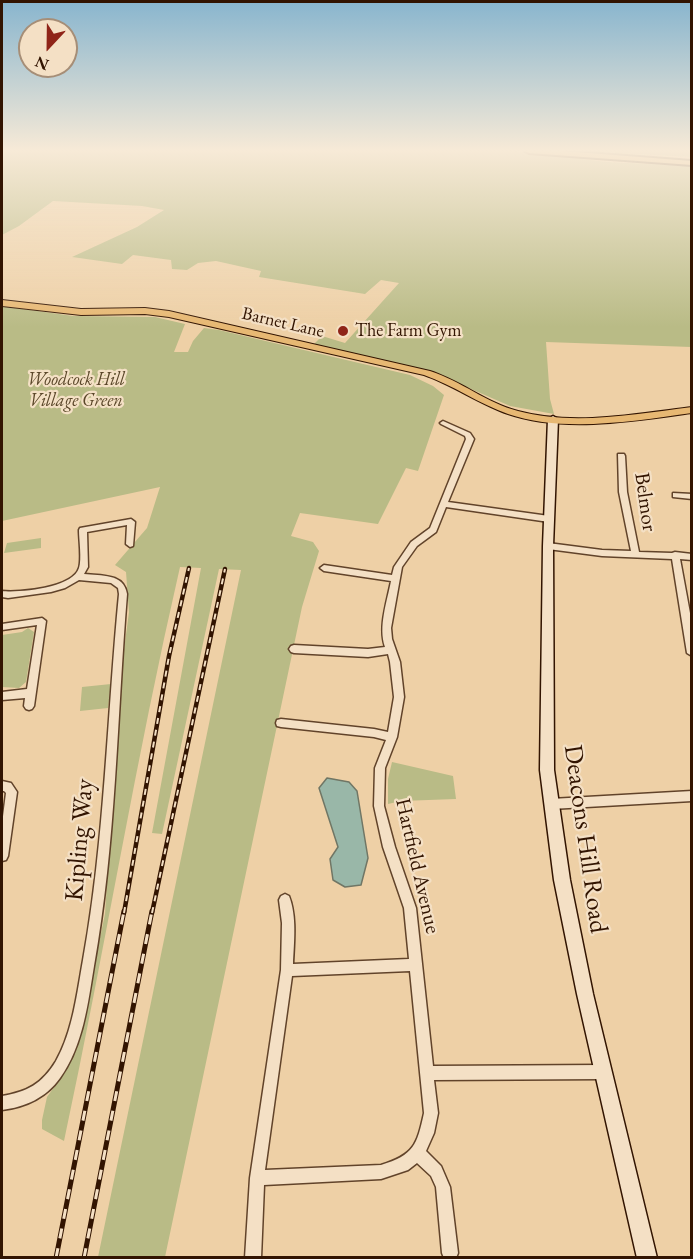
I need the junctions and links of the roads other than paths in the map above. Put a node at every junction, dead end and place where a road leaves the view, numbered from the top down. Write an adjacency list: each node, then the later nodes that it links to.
1 (2, 303): 3 (main road, Barnet Lane)
2 (692, 410): 3 (main road, Barnet Lane)
3 (553, 419): 9 (street, Deacons Hill Road)
4 (443, 423): 8 (street, Hartfield Avenue)
5 (621, 456): 12 (street, Belmor)
6 (676, 495): 7 (street)
7 (692, 497)
8 (444, 504): 9 (street); 17 (street, Hartfield Avenue)
9 (549, 519): 11 (street, Deacons Hill Road)
10 (130, 544): 16 (street)
11 (548, 546): 12 (street); 30 (street, Deacons Hill Road)
12 (635, 553): 13 (street)
13 (675, 555): 14 (street); 22 (street)
14 (692, 557)
15 (324, 568): 17 (street)
16 (79, 577): 18 (street); 37 (street, Kipling Way)
17 (396, 579): 21 (street, Hartfield Avenue)
18 (2, 594)
19 (2, 627): 23 (street)
20 (294, 649): 21 (street)
21 (391, 650): 27 (street, Hartfield Avenue)
22 (692, 653)
23 (31, 693): 24 (street); 25 (street)
24 (2, 696)
25 (29, 706)
26 (281, 723): 27 (street)
27 (392, 737): 33 (street, Hartfield Avenue)
28 (2, 786): 31 (street)
29 (692, 796): 30 (street)
30 (551, 804): 35 (street, Deacons Hill Road)
31 (2, 856)
32 (285, 900): 34 (street)
33 (416, 965): 34 (street); 36 (street, Hartfield Avenue)
34 (287, 970): 39 (street)
35 (603, 1072): 36 (street); 42 (street, Deacons Hill Road)
36 (427, 1073): 38 (street, Hartfield Avenue)
37 (2, 1103)
38 (418, 1153): 39 (street); 40 (street)
39 (257, 1178): 41 (street)
40 (450, 1252)
41 (253, 1257)
42 (647, 1257)

